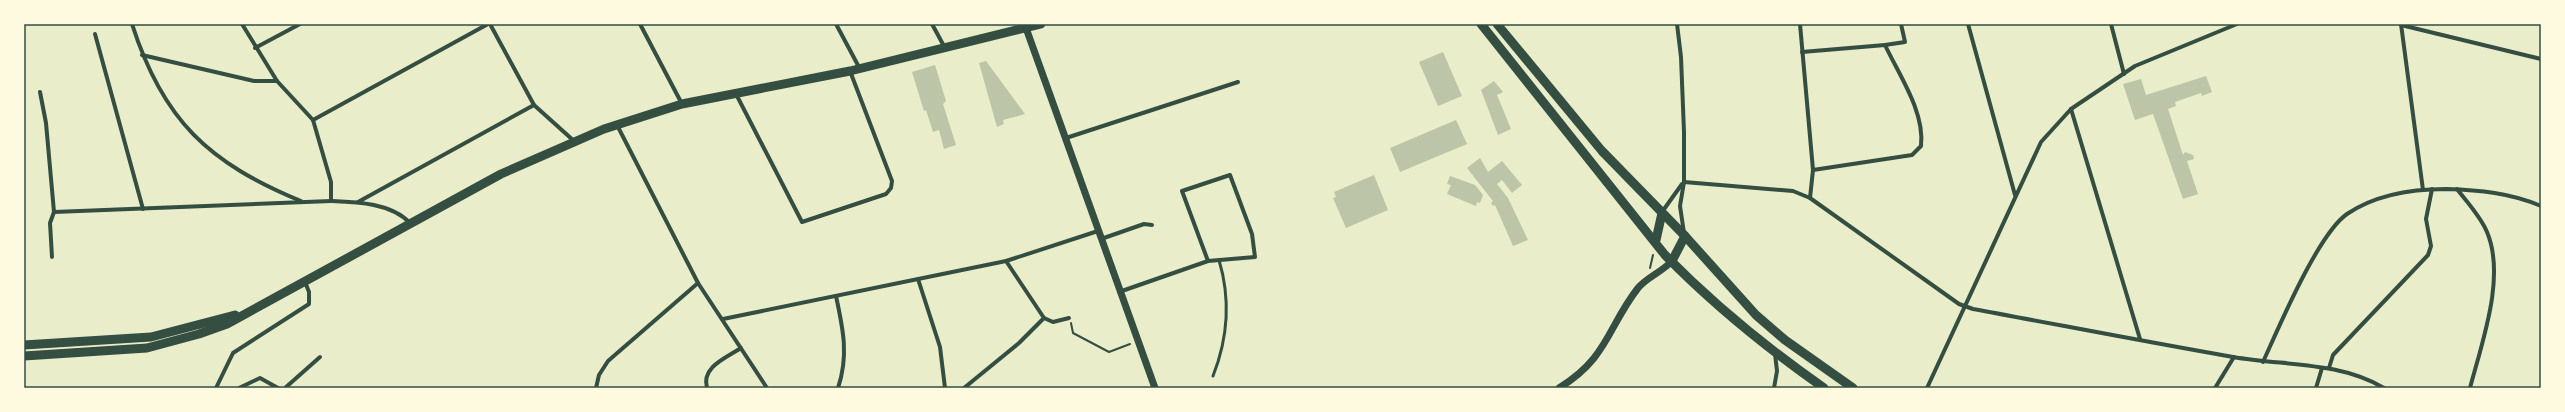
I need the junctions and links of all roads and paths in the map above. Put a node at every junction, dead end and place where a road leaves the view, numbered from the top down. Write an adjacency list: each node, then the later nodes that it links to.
1 (132, 24): 24 (street)
2 (242, 24): 21 (street)
3 (300, 24): 21 (street)
4 (489, 24): 33 (street); 36 (street)
5 (640, 24): 34 (street)
6 (836, 24): 26 (street)
7 (932, 24): 22 (street)
8 (1041, 24): 18 (main road)
9 (1481, 24): 59 (main road)
10 (1497, 24): 53 (main road)
11 (1677, 24): 41 (street)
12 (1800, 24): 23 (street)
13 (1901, 24): 20 (street)
14 (1968, 24): 45 (street)
15 (2111, 24): 28 (street)
16 (2237, 24): 28 (street)
17 (2401, 24): 25 (street); 44 (street)
18 (1026, 28): 22 (main road); 38 (street)
19 (95, 34): 51 (street)
20 (1885, 45): 23 (street); 40 (street)
21 (256, 48): 29 (street)
22 (945, 48): 26 (main road)
23 (1802, 52): 40 (street)
24 (142, 55): 29 (street); 48 (street)
25 (2541, 59)
26 (860, 69): 27 (main road)
27 (850, 71): 32 (main road); 32 (street)
28 (2124, 74): 35 (street)
29 (277, 81): 36 (street)
30 (1238, 82): 38 (street)
31 (40, 92): 52 (street)
32 (736, 94): 34 (main road)
33 (534, 104): 39 (street); 49 (street)
34 (682, 104): 37 (main road)
35 (2071, 109): 45 (street); 76 (street)
36 (313, 120): 47 (street)
37 (617, 125): 39 (main road); 68 (street)
38 (1066, 138): 56 (street)
39 (574, 141): 54 (main road)
40 (1813, 170): 46 (street)
41 (1684, 182): 46 (street); 53 (street); 57 (street)
42 (2432, 189): 43 (street); 44 (street); 86 (street)
43 (2457, 189): 50 (street); 107 (street)
44 (2423, 190): 84 (street)
45 (2015, 195): 71 (street)
46 (1810, 198): 71 (street)
47 (331, 201): 48 (street); 49 (street)
48 (304, 202): 51 (street)
49 (358, 202): 54 (street)
50 (2541, 206)
51 (143, 209): 52 (street)
52 (54, 212): 60 (street)
53 (1662, 213): 57 (main road); 59 (main road)
54 (410, 223): 67 (main road)
55 (1152, 225): 58 (street)
56 (1098, 231): 58 (street); 62 (street)
57 (1685, 236): 64 (main road); 102 (main road)
58 (1101, 239): 69 (street)
59 (1656, 240): 64 (main road); 65 (path)
60 (52, 257)
61 (1219, 260): 63 (street); 63 (street); 87 (lane)
62 (1006, 261): 66 (street); 73 (street)
63 (1208, 261): 69 (street)
64 (1672, 261): 80 (main road); 99 (street)
65 (1649, 271)
66 (918, 279): 70 (street); 96 (street)
67 (305, 282): 72 (main road); 88 (street)
68 (698, 283): 75 (street); 92 (street)
69 (1119, 292): 77 (street)
70 (836, 296): 75 (street); 95 (street)
71 (1965, 306): 76 (street); 103 (street)
72 (254, 310): 78 (main road); 81 (main road)
73 (1044, 318): 74 (street); 97 (street)
74 (1070, 318): 77 (path)
75 (723, 319): 79 (street)
76 (2140, 339): 83 (street)
77 (1138, 341): 98 (street)
78 (24, 345)
79 (741, 348): 93 (street); 94 (street)
80 (1775, 353): 100 (street); 101 (main road)
81 (24, 356)
82 (320, 357): 91 (street)
83 (2234, 357): 84 (street); 104 (street)
84 (2263, 362): 85 (street)
85 (2322, 368): 86 (street); 105 (street)
86 (2329, 368): 106 (street)
87 (1213, 376)
88 (216, 388)
89 (239, 388): 90 (street)
90 (278, 388)
91 (285, 388)
92 (596, 388)
93 (707, 388)
94 (767, 388)
95 (838, 388)
96 (946, 388)
97 (964, 388)
98 (1155, 388)
99 (1559, 388)
100 (1774, 388)
101 (1824, 388)
102 (1853, 388)
103 (1927, 388)
104 (2215, 388)
105 (2316, 388)
106 (2384, 388)
107 (2470, 388)

